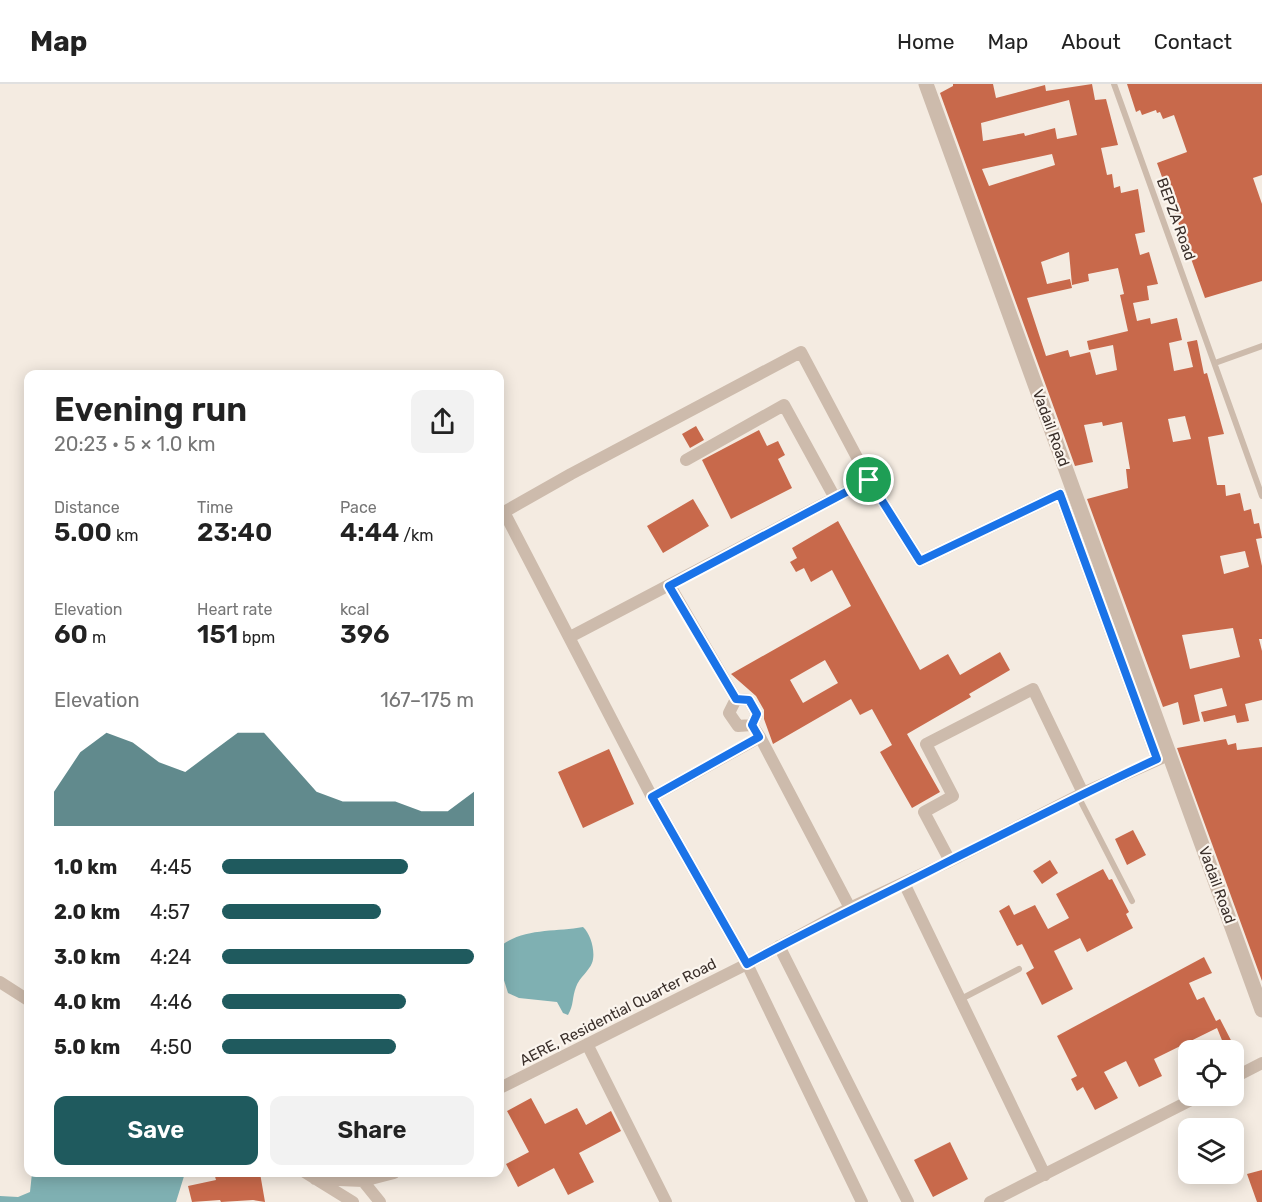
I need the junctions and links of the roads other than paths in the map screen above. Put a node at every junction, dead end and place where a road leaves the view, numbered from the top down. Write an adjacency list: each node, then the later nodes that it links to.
1 (926, 84): 14 (street, Vadail Road)
2 (1114, 84): 4 (lane, BEPZA Road)
3 (1262, 346): 4 (lane)
4 (1215, 363): 7 (lane, BEPZA Road)
5 (686, 460): 8 (street)
6 (869, 480): 8 (street); 10 (street); 14 (street)
7 (1262, 496)
8 (835, 498): 9 (street)
9 (669, 586): 10 (street); 11 (street)
10 (570, 637): 16 (street)
11 (736, 699): 12 (street); 12 (street)
12 (752, 725): 13 (street)
13 (759, 737): 16 (street); 20 (street)
14 (1164, 758): 15 (street, AERE, Residential Quarter Road); 27 (street, Vadail Road)
15 (1081, 794): 17 (street, AERE, Residential Quarter Road); 17 (street); 19 (lane)
16 (652, 797): 22 (street)
17 (950, 861): 18 (street, AERE, Residential Quarter Road)
18 (904, 883): 20 (street, AERE, Residential Quarter Road); 26 (street)
19 (1132, 901)
20 (850, 908): 21 (street, AERE, Residential Quarter Road)
21 (779, 946): 22 (street, AERE, Residential Quarter Road); 42 (street)
22 (747, 964): 28 (street, AERE, Residential Quarter Road); 41 (street)
23 (1019, 969): 26 (lane)
24 (0, 982): 25 (street)
25 (24, 997)
26 (960, 999): 33 (street)
27 (1262, 1010)
28 (587, 1044): 31 (street, AERE, Residential Quarter Road); 40 (street)
29 (1262, 1063): 30 (street)
30 (1244, 1072)
31 (504, 1086)
32 (1180, 1106): 33 (street)
33 (1045, 1175): 43 (street)
34 (312, 1177): 38 (street)
35 (321, 1177): 37 (street)
36 (378, 1177): 37 (street)
37 (363, 1181): 39 (street)
38 (352, 1202)
39 (380, 1202)
40 (666, 1202)
41 (862, 1202)
42 (908, 1202)
43 (990, 1202)

